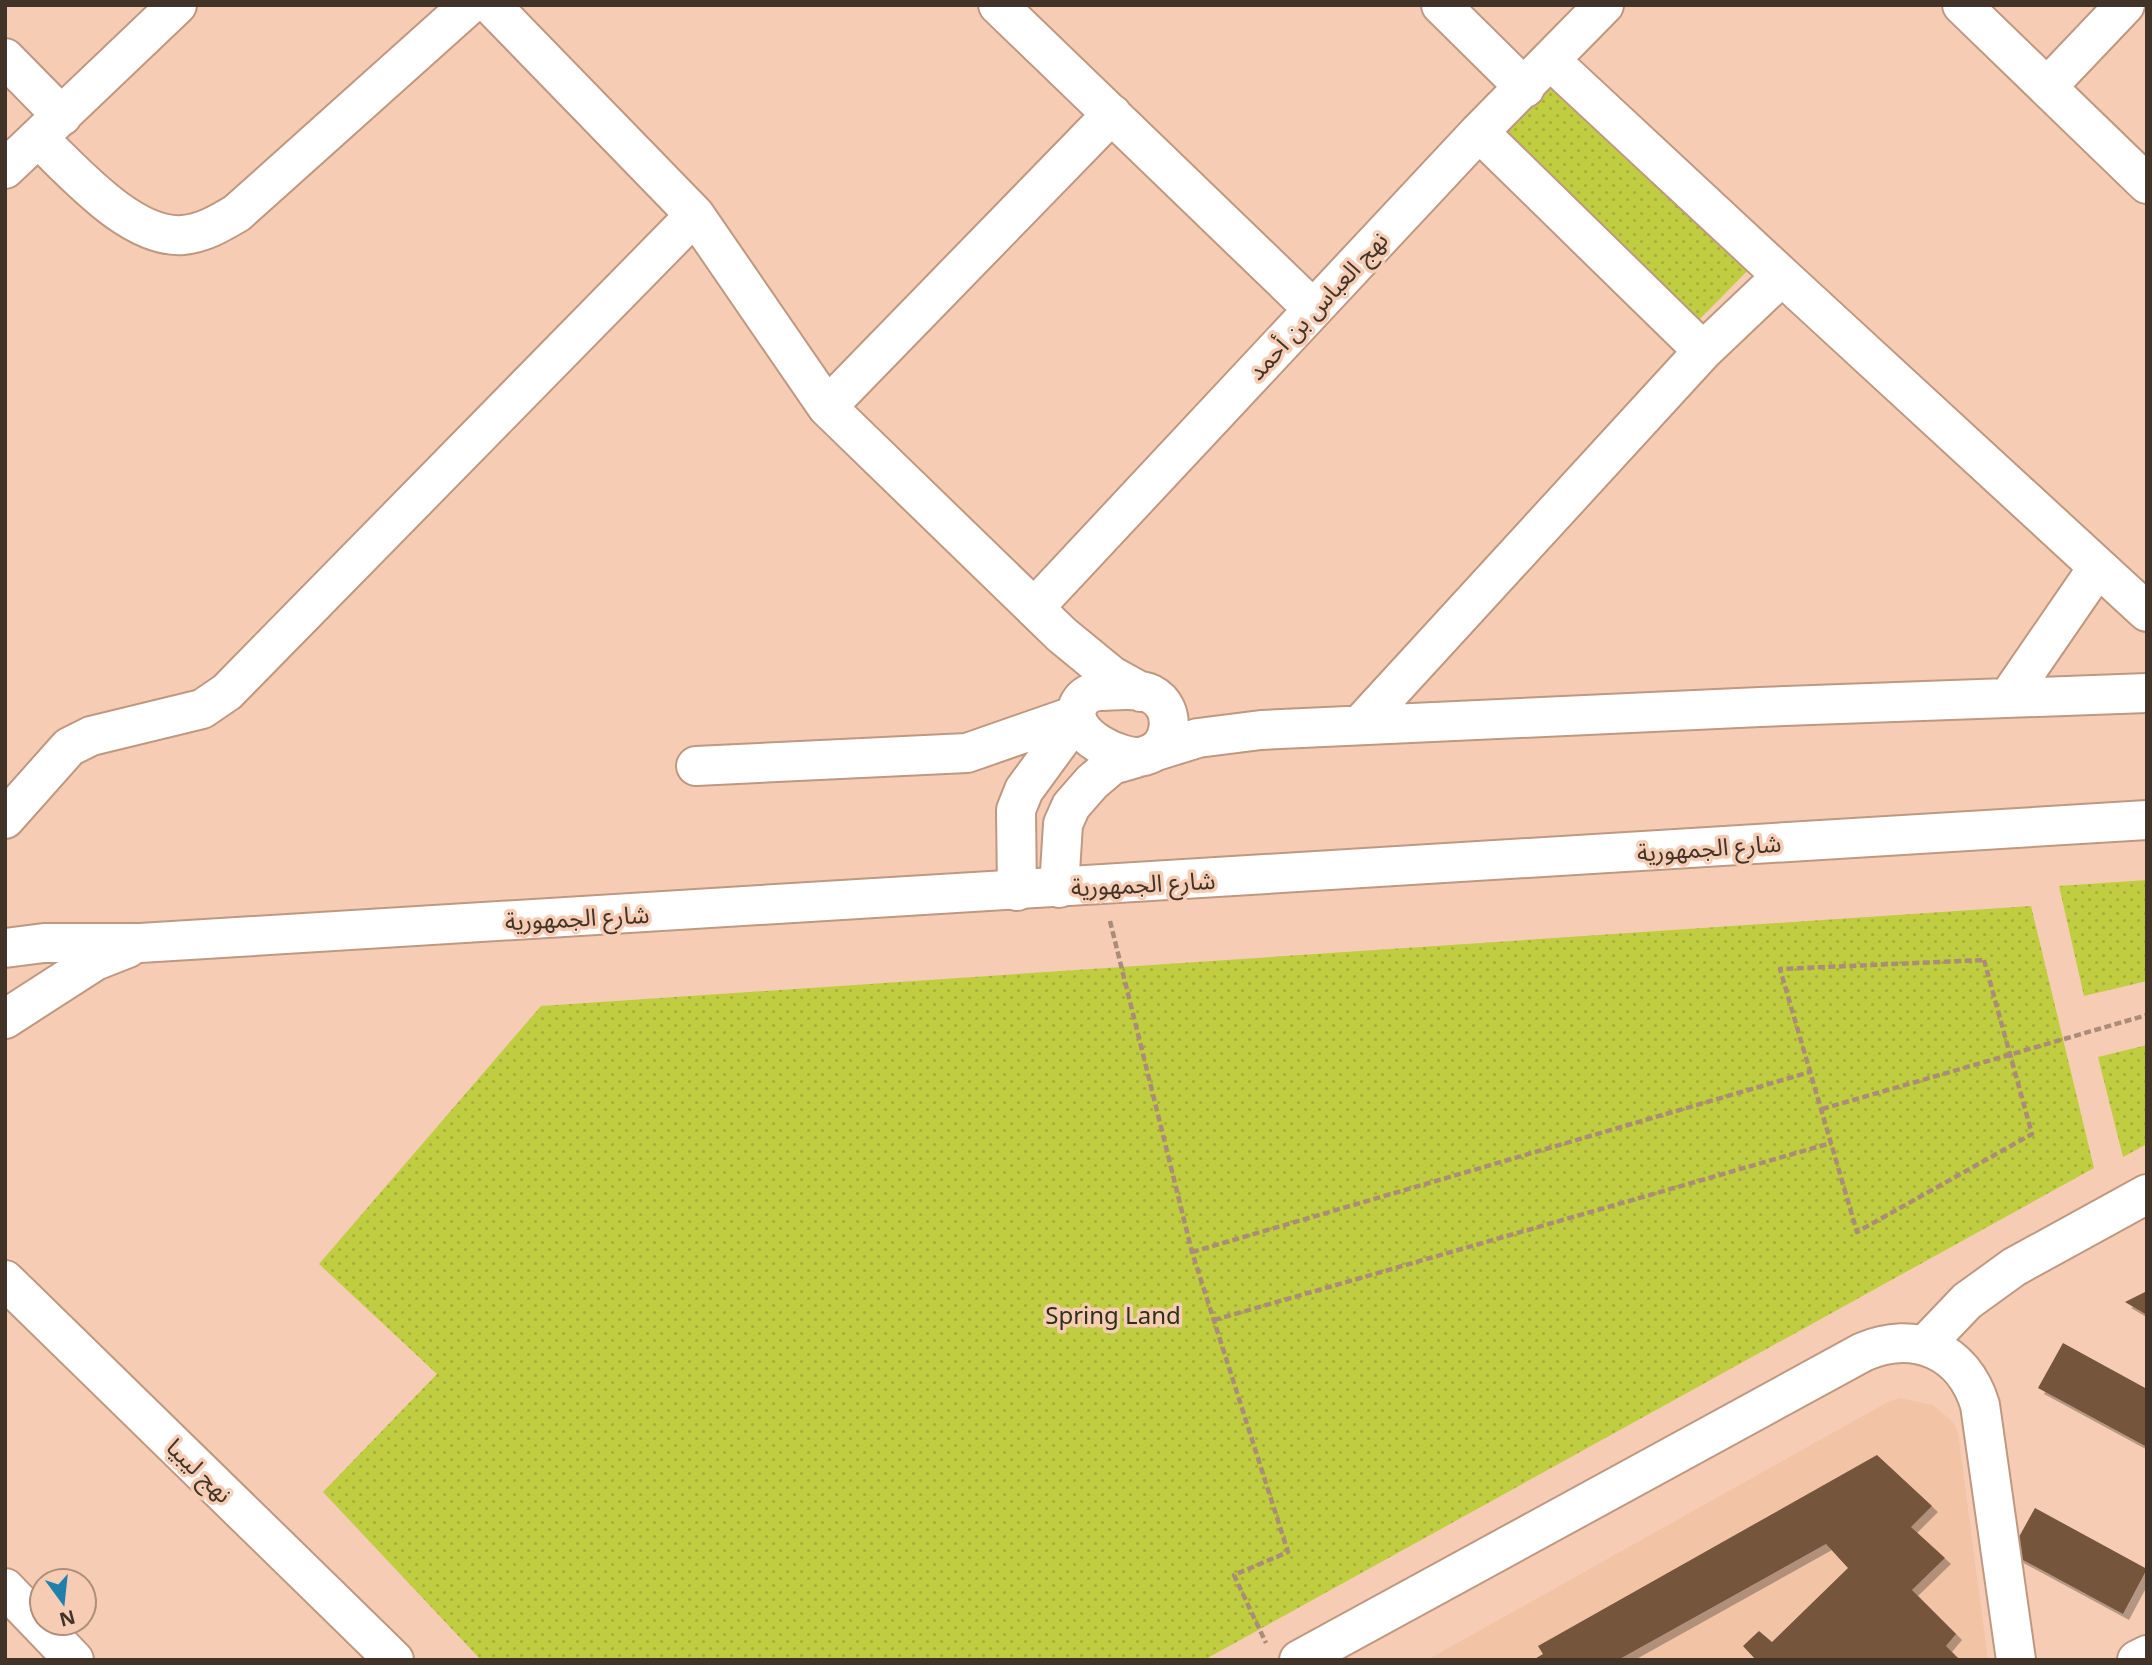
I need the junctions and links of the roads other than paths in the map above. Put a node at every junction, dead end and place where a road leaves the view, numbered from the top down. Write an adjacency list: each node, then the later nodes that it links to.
1 (177, 5): 14 (street)
2 (469, 5): 14 (street)
3 (491, 5): 18 (street)
4 (998, 5): 13 (street)
5 (1441, 5): 12 (street)
6 (1604, 5): 10 (street, نهج العباس بن أحمد)
7 (1962, 5): 11 (street)
8 (2125, 5): 11 (street)
9 (5, 58): 14 (street)
10 (1551, 61): 12 (street, نهج العباس بن أحمد); 19 (street)
11 (2047, 87): 17 (street)
12 (1525, 88): 15 (street, نهج العباس بن أحمد)
13 (1112, 114): 20 (street); 22 (street)
14 (51, 127): 16 (street)
15 (1479, 132): 20 (street, نهج العباس بن أحمد); 21 (street)
16 (5, 169)
17 (2147, 184)
18 (695, 215): 22 (street); 35 (street)
19 (1782, 276): 21 (street); 23 (street)
20 (1313, 309): 24 (street, نهج العباس بن أحمد)
21 (1703, 351): 31 (street)
22 (827, 407): 24 (street)
23 (2098, 567): 25 (street); 29 (street)
24 (1034, 608): 26 (street)
25 (2147, 612)
26 (1062, 635): 28 (street); 30 (street)
27 (2147, 693): 29 (street)
28 (1151, 697): 30 (street); 32 (street); 33 (street)
29 (2008, 698): 31 (street)
30 (1076, 715): 33 (street); 34 (street); 38 (street)
31 (1360, 725): 32 (street)
32 (1261, 730): 33 (street)
33 (1146, 754): 37 (street)
34 (695, 766)
35 (5, 819)
36 (2147, 820): 37 (street, شارع الجمهورية)
37 (1059, 888): 38 (street, شارع الجمهورية)
38 (1017, 891): 39 (street, شارع الجمهورية)
39 (140, 943): 40 (street, شارع الجمهورية); 41 (street, شارع الجمهورية)
40 (5, 948)
41 (5, 1019)
42 (2147, 1194): 44 (street)
43 (8, 1288): 49 (street, نهج ليبيا)
44 (1925, 1346): 46 (street); 50 (street)
45 (5, 1588): 48 (street)
46 (1284, 1654)
47 (2147, 1655): 51 (street)
48 (74, 1660)
49 (394, 1660)
50 (2016, 1660)
51 (2137, 1660)

